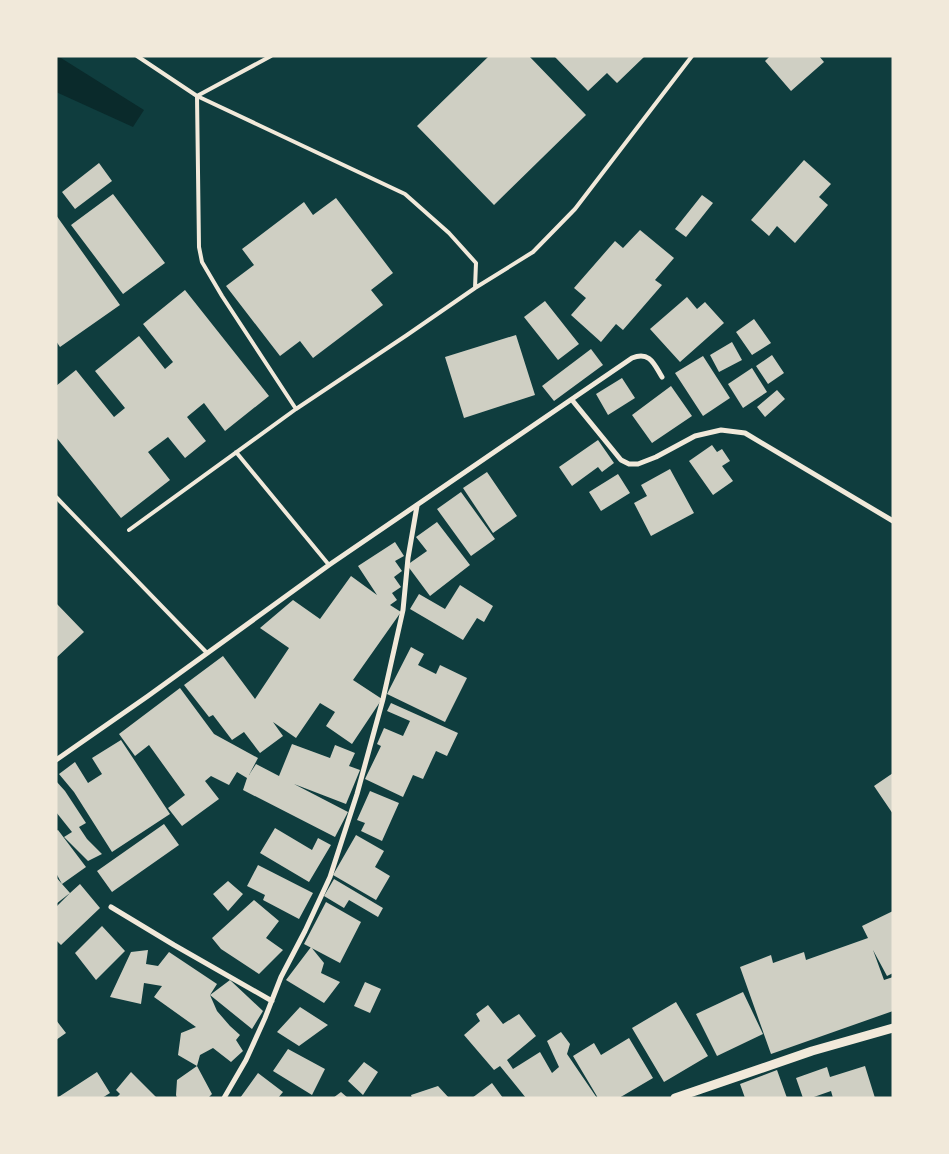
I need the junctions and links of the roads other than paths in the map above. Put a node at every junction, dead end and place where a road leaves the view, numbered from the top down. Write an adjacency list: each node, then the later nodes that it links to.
1 (137, 56): 4 (lane)
2 (271, 56): 4 (lane)
3 (692, 56): 5 (lane)
4 (197, 96): 5 (lane); 8 (lane)
5 (476, 288): 8 (lane)
6 (662, 377): 7 (street)
7 (572, 400): 11 (street); 12 (street)
8 (296, 409): 9 (lane)
9 (236, 452): 13 (lane); 14 (lane)
10 (56, 497): 15 (lane)
11 (417, 506): 14 (street); 18 (street)
12 (893, 521)
13 (130, 530)
14 (329, 565): 15 (street)
15 (207, 653): 16 (street)
16 (56, 760)
17 (111, 907): 18 (street)
18 (272, 1001): 20 (street)
19 (893, 1028): 21 (street)
20 (224, 1098)
21 (675, 1098)

